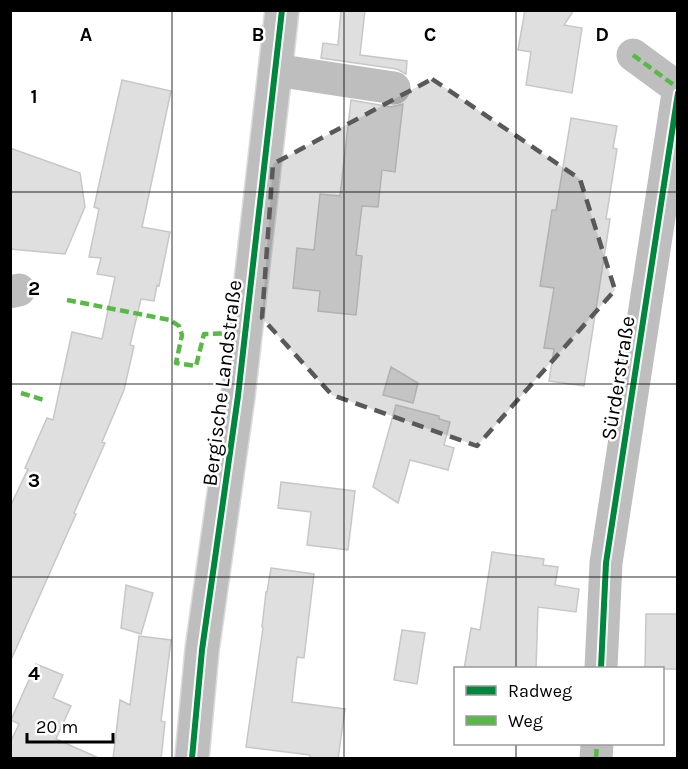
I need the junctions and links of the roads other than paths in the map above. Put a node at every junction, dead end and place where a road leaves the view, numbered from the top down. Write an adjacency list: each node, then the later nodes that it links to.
1 (282, 10): 3 (main road, Bergische Landstraße)
2 (633, 56): 5 (main road)
3 (275, 70): 4 (main road); 8 (main road, Bergische Landstraße)
4 (394, 88)
5 (678, 88)
6 (678, 93): 7 (main road, Sürderstraße)
7 (601, 667)
8 (192, 759)

